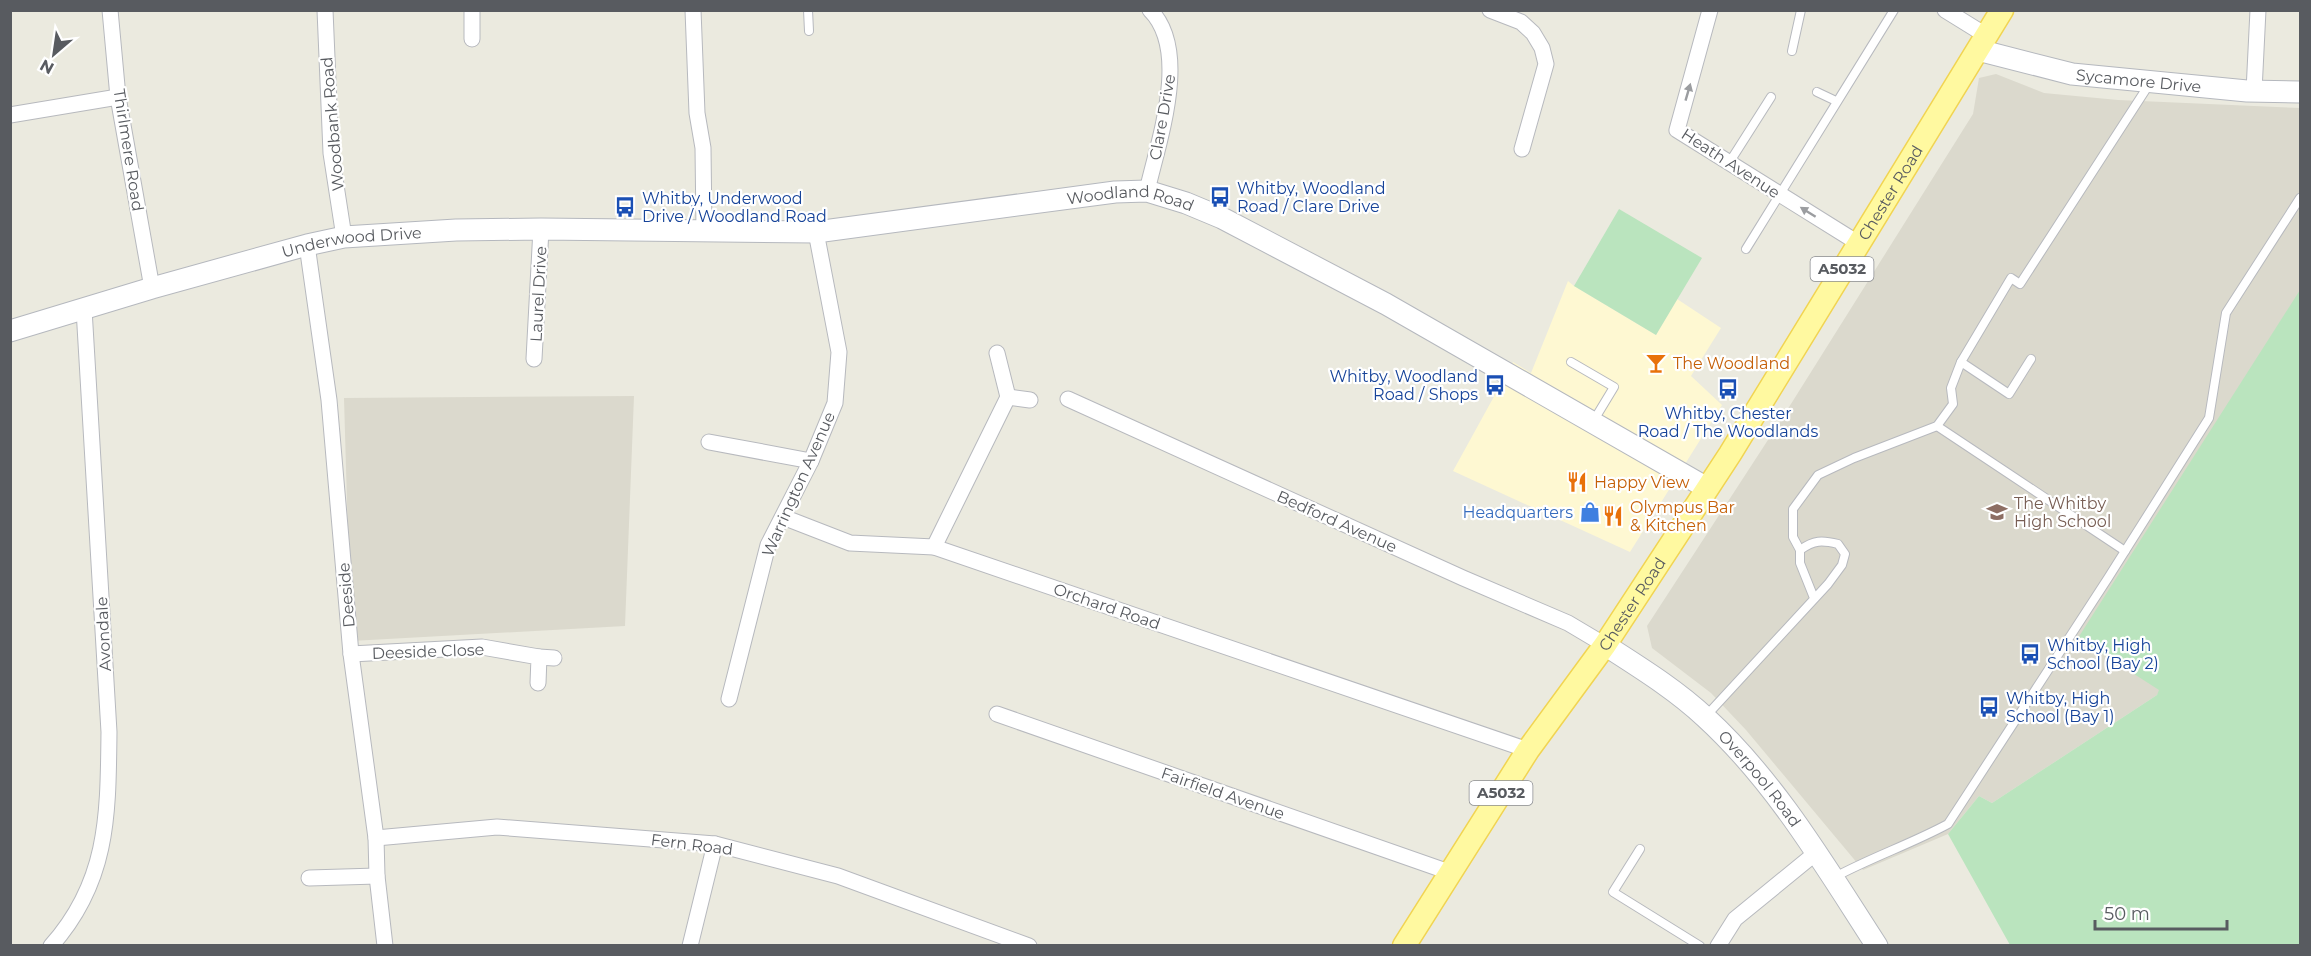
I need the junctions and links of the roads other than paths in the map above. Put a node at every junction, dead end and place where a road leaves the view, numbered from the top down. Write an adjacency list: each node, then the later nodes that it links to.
1 (110, 10): 22 (street, Thirlmere Road)
2 (325, 10): 34 (street, Woodbank Road)
3 (472, 10): 15 (street)
4 (693, 10): 32 (street)
5 (808, 10): 14 (lane)
6 (1150, 10): 28 (street, Clare Drive)
7 (1490, 10): 26 (street)
8 (1710, 10): 27 (street, Heath Avenue, one-way to 8)
9 (1801, 10): 17 (lane)
10 (1894, 10): 24 (lane)
11 (1945, 10): 16 (street)
12 (2002, 10): 16 (main road, Chester Road / A5032)
13 (2258, 10): 19 (street)
14 (809, 31)
15 (472, 39)
16 (1982, 43): 18 (street, Sycamore Drive); 35 (main road, Chester Road / A5032)
17 (1792, 51)
18 (2151, 82): 19 (street, Sycamore Drive); 45 (lane)
19 (2254, 91): 21 (street, Sycamore Drive)
20 (1817, 92): 24 (lane)
21 (2301, 92)
22 (118, 97): 25 (street); 38 (street, Thirlmere Road)
23 (1771, 97): 27 (lane)
24 (1836, 101): 29 (lane)
25 (10, 115)
26 (1522, 149)
27 (1730, 163): 29 (street, Heath Avenue)
28 (1148, 191): 33 (street, Woodland Road); 49 (street, Woodland Road)
29 (1780, 194): 35 (street, Heath Avenue, one-way to 29); 37 (lane)
30 (2301, 198): 57 (lane)
31 (541, 230): 32 (street, Underwood Drive); 34 (street, Underwood Drive); 43 (street, Laurel Drive)
32 (704, 230): 33 (street, Woodland Road)
33 (816, 232): 52 (street, Warrington Avenue)
34 (344, 237): 36 (street, Underwood Drive)
35 (1858, 243): 53 (main road, Chester Road / A5032)
36 (307, 245): 38 (street, Underwood Drive); 60 (street, Deeside)
37 (1746, 249)
38 (152, 288): 39 (street, Underwood Drive)
39 (84, 309): 40 (street, Underwood Drive); 74 (street, Avondale)
40 (10, 331)
41 (997, 353): 46 (street)
42 (2031, 358): 45 (lane)
43 (534, 359)
44 (1571, 362): 49 (lane)
45 (1961, 362): 50 (lane)
46 (1008, 397): 48 (street); 55 (street)
47 (1068, 399): 59 (street, Bedford Avenue)
48 (1030, 400)
49 (1593, 421): 53 (street, Woodland Road)
50 (1936, 426): 56 (lane); 57 (lane)
51 (709, 442): 52 (street)
52 (810, 461): 54 (street, Warrington Avenue)
53 (1707, 488): 59 (main road, Chester Road / A5032)
54 (783, 517): 55 (street, Orchard Road); 62 (street, Warrington Avenue)
55 (934, 547): 65 (street, Orchard Road)
56 (1800, 550): 58 (lane); 58 (lane)
57 (2125, 551): 73 (lane)
58 (1814, 598): 64 (lane)
59 (1605, 645): 64 (street, Overpool Road); 65 (main road, Chester Road / A5032)
60 (351, 654): 61 (street, Deeside Close); 66 (street, Deeside)
61 (538, 683)
62 (729, 699)
63 (997, 714): 70 (street, Fairfield Avenue)
64 (1705, 717): 69 (street, Overpool Road)
65 (1528, 750): 70 (main road, Chester Road / A5032)
66 (375, 838): 67 (street, Fern Road); 71 (street, Deeside)
67 (715, 844): 76 (street); 77 (street, Fern Road)
68 (1640, 849): 79 (lane)
69 (1817, 852): 73 (street, Overpool Road); 80 (street)
70 (1449, 872): 78 (main road, Chester Road / A5032)
71 (376, 876): 72 (street); 75 (street, Deeside)
72 (309, 878)
73 (1833, 878): 81 (street, Overpool Road)
74 (51, 945)
75 (385, 945)
76 (690, 945)
77 (1029, 945)
78 (1404, 945)
79 (1700, 945)
80 (1718, 945)
81 (1877, 945)

